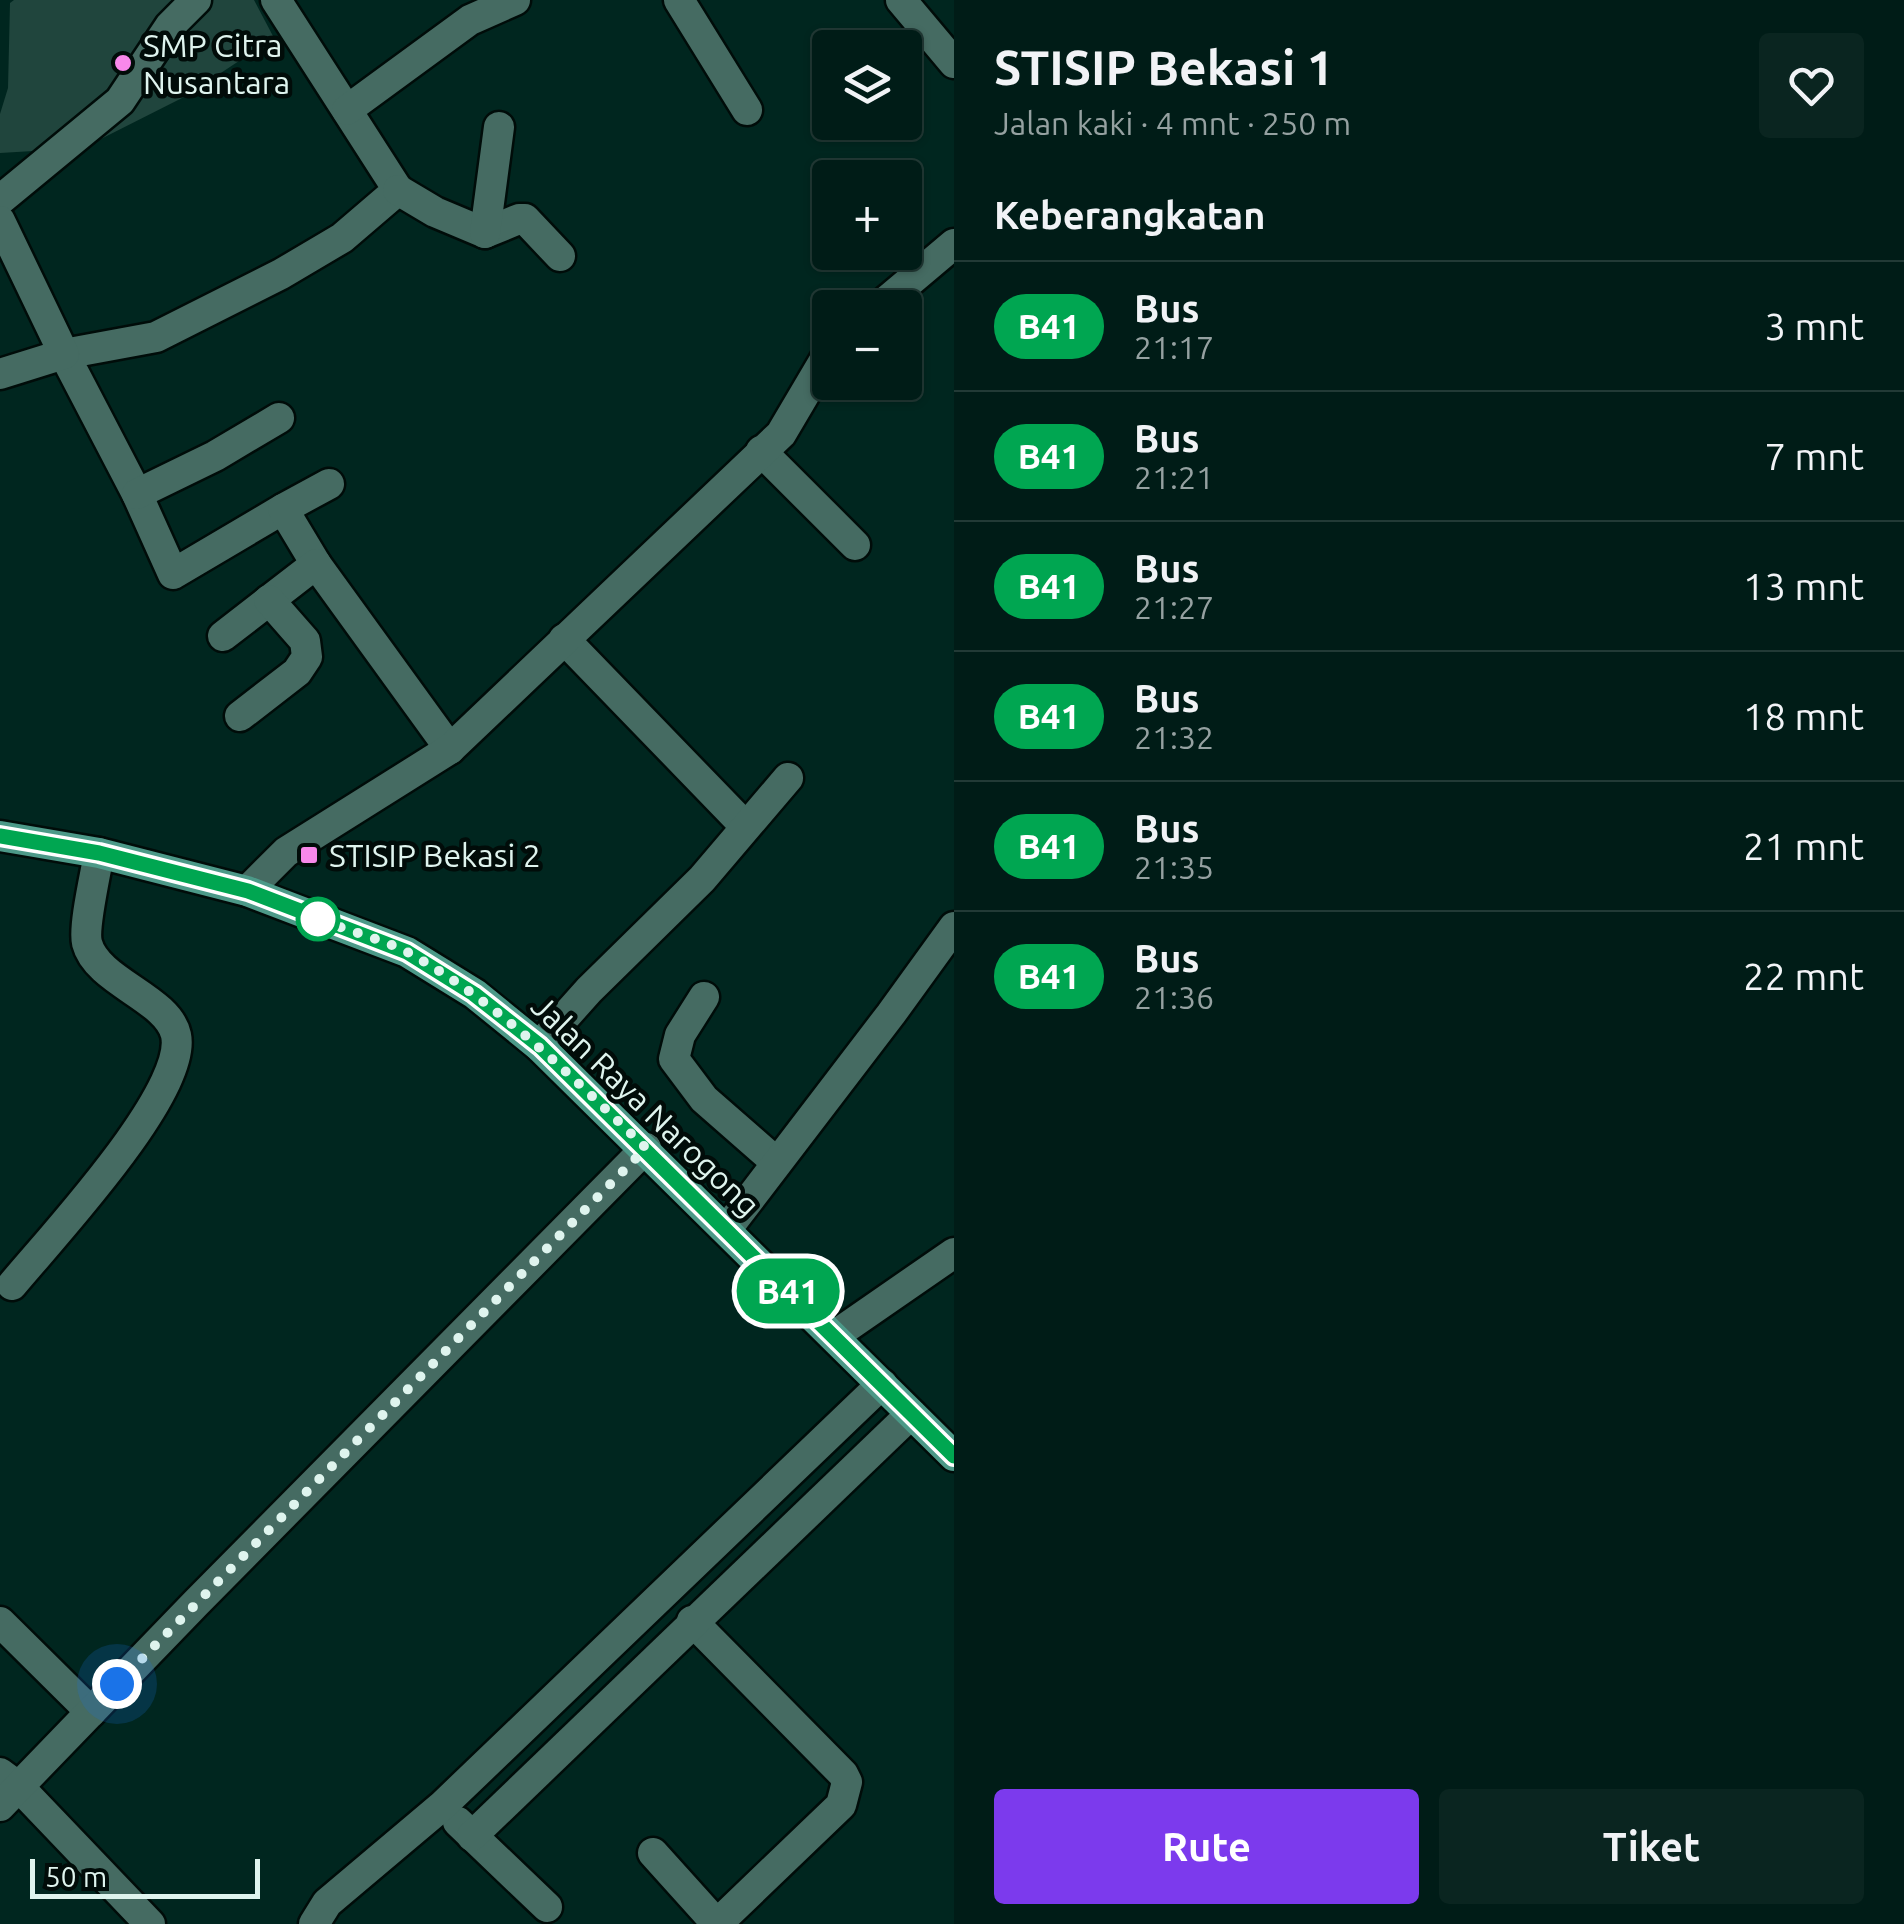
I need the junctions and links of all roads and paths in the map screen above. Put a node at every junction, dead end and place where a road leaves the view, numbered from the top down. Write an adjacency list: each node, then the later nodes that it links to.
1 (196, 0): 11 (street)
2 (276, 0): 7 (street)
3 (515, 0): 7 (street)
4 (680, 0): 8 (street)
5 (900, 0): 6 (street)
6 (954, 62)
7 (346, 110): 10 (street)
8 (747, 110)
9 (499, 127): 13 (street)
10 (398, 190): 13 (street); 17 (street)
11 (0, 200)
12 (0, 221): 17 (street)
13 (485, 233): 15 (street)
14 (954, 244): 16 (street)
15 (560, 256)
16 (899, 290)
17 (64, 354): 18 (street); 23 (street)
18 (0, 374)
19 (812, 381): 21 (street)
20 (279, 418): 23 (street)
21 (761, 451): 25 (street); 29 (street)
22 (330, 484): 24 (street)
23 (137, 494): 24 (street)
24 (283, 509): 26 (street)
25 (856, 545)
26 (316, 564): 27 (street); 31 (street)
27 (269, 600): 28 (street); 30 (street)
28 (223, 636)
29 (564, 639): 31 (street); 33 (street)
30 (240, 716)
31 (450, 750): 36 (street)
32 (788, 778): 33 (street)
33 (745, 826): 39 (street)
34 (0, 836): 35 (main road, Jalan Raya Narogong)
35 (99, 853): 36 (main road, Jalan Raya Narogong); 44 (street)
36 (248, 891): 39 (main road, Jalan Raya Narogong)
37 (954, 927): 41 (street)
38 (704, 997): 41 (street)
39 (540, 1046): 40 (main road, Jalan Raya Narogong)
40 (646, 1148): 42 (main road, Jalan Raya Narogong); 51 (street)
41 (776, 1162): 42 (street)
42 (726, 1230): 45 (main road, Jalan Raya Narogong)
43 (953, 1256): 45 (street)
44 (12, 1285)
45 (834, 1336): 46 (main road, Jalan Raya Narogong)
46 (882, 1384): 47 (main road, Jalan Raya Narogong); 53 (street)
47 (911, 1414): 48 (main road, Jalan Raya Narogong); 49 (street)
48 (954, 1456)
49 (692, 1621): 54 (street); 59 (street)
50 (0, 1622): 51 (street)
51 (91, 1712): 52 (street)
52 (6, 1789): 57 (street)
53 (442, 1806): 54 (street); 58 (street)
54 (472, 1836): 56 (street)
55 (653, 1853): 59 (street)
56 (547, 1906)
57 (150, 1924)
58 (314, 1924)
59 (717, 1924)

